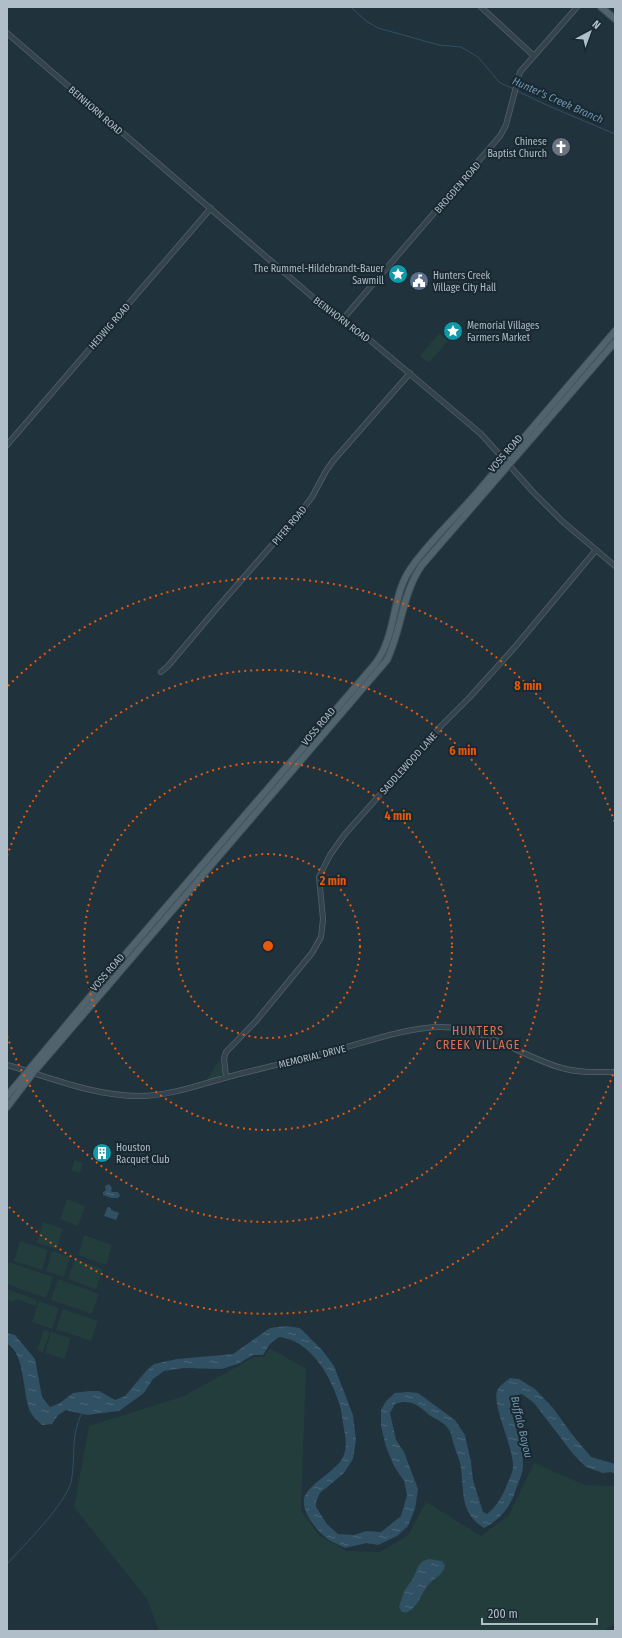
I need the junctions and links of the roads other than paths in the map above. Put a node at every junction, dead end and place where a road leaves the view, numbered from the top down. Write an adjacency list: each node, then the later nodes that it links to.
1 (481, 7): 6 (street)
2 (577, 7): 6 (street, BROGDEN ROAD)
3 (601, 7): 4 (main road)
4 (615, 19)
5 (7, 33): 7 (street, BEINHORN ROAD)
6 (534, 56): 8 (street, BROGDEN ROAD)
7 (210, 208): 8 (street, BEINHORN ROAD); 12 (street, HEDWIG ROAD)
8 (343, 319): 11 (street, BEINHORN ROAD)
9 (615, 331): 13 (main road, VOSS ROAD)
10 (615, 342): 13 (main road, VOSS ROAD)
11 (410, 373): 13 (street, BEINHORN ROAD); 18 (street, PIFER ROAD)
12 (7, 445)
13 (507, 462): 14 (street, BEINHORN ROAD); 16 (main road, VOSS ROAD); 17 (main road, VOSS ROAD)
14 (596, 550): 15 (street, BEINHORN ROAD); 28 (street, SADDLEWOOD LANE)
15 (615, 566)
16 (375, 664): 17 (main road); 19 (main road, VOSS ROAD)
17 (380, 668): 20 (main road, VOSS ROAD)
18 (161, 672)
19 (315, 733): 20 (main road); 21 (main road, VOSS ROAD)
20 (320, 738): 22 (main road, VOSS ROAD)
21 (283, 771): 22 (main road); 23 (main road, VOSS ROAD)
22 (288, 776): 24 (main road, VOSS ROAD)
23 (193, 876): 24 (main road); 26 (main road, VOSS ROAD)
24 (198, 881): 26 (main road, VOSS ROAD)
25 (7, 1065): 26 (street, MEMORIAL DRIVE)
26 (30, 1072): 28 (street, MEMORIAL DRIVE); 29 (main road, VOSS ROAD); 30 (main road, VOSS ROAD)
27 (615, 1072): 28 (street, MEMORIAL DRIVE)
28 (226, 1077)
29 (7, 1096)
30 (7, 1108)

